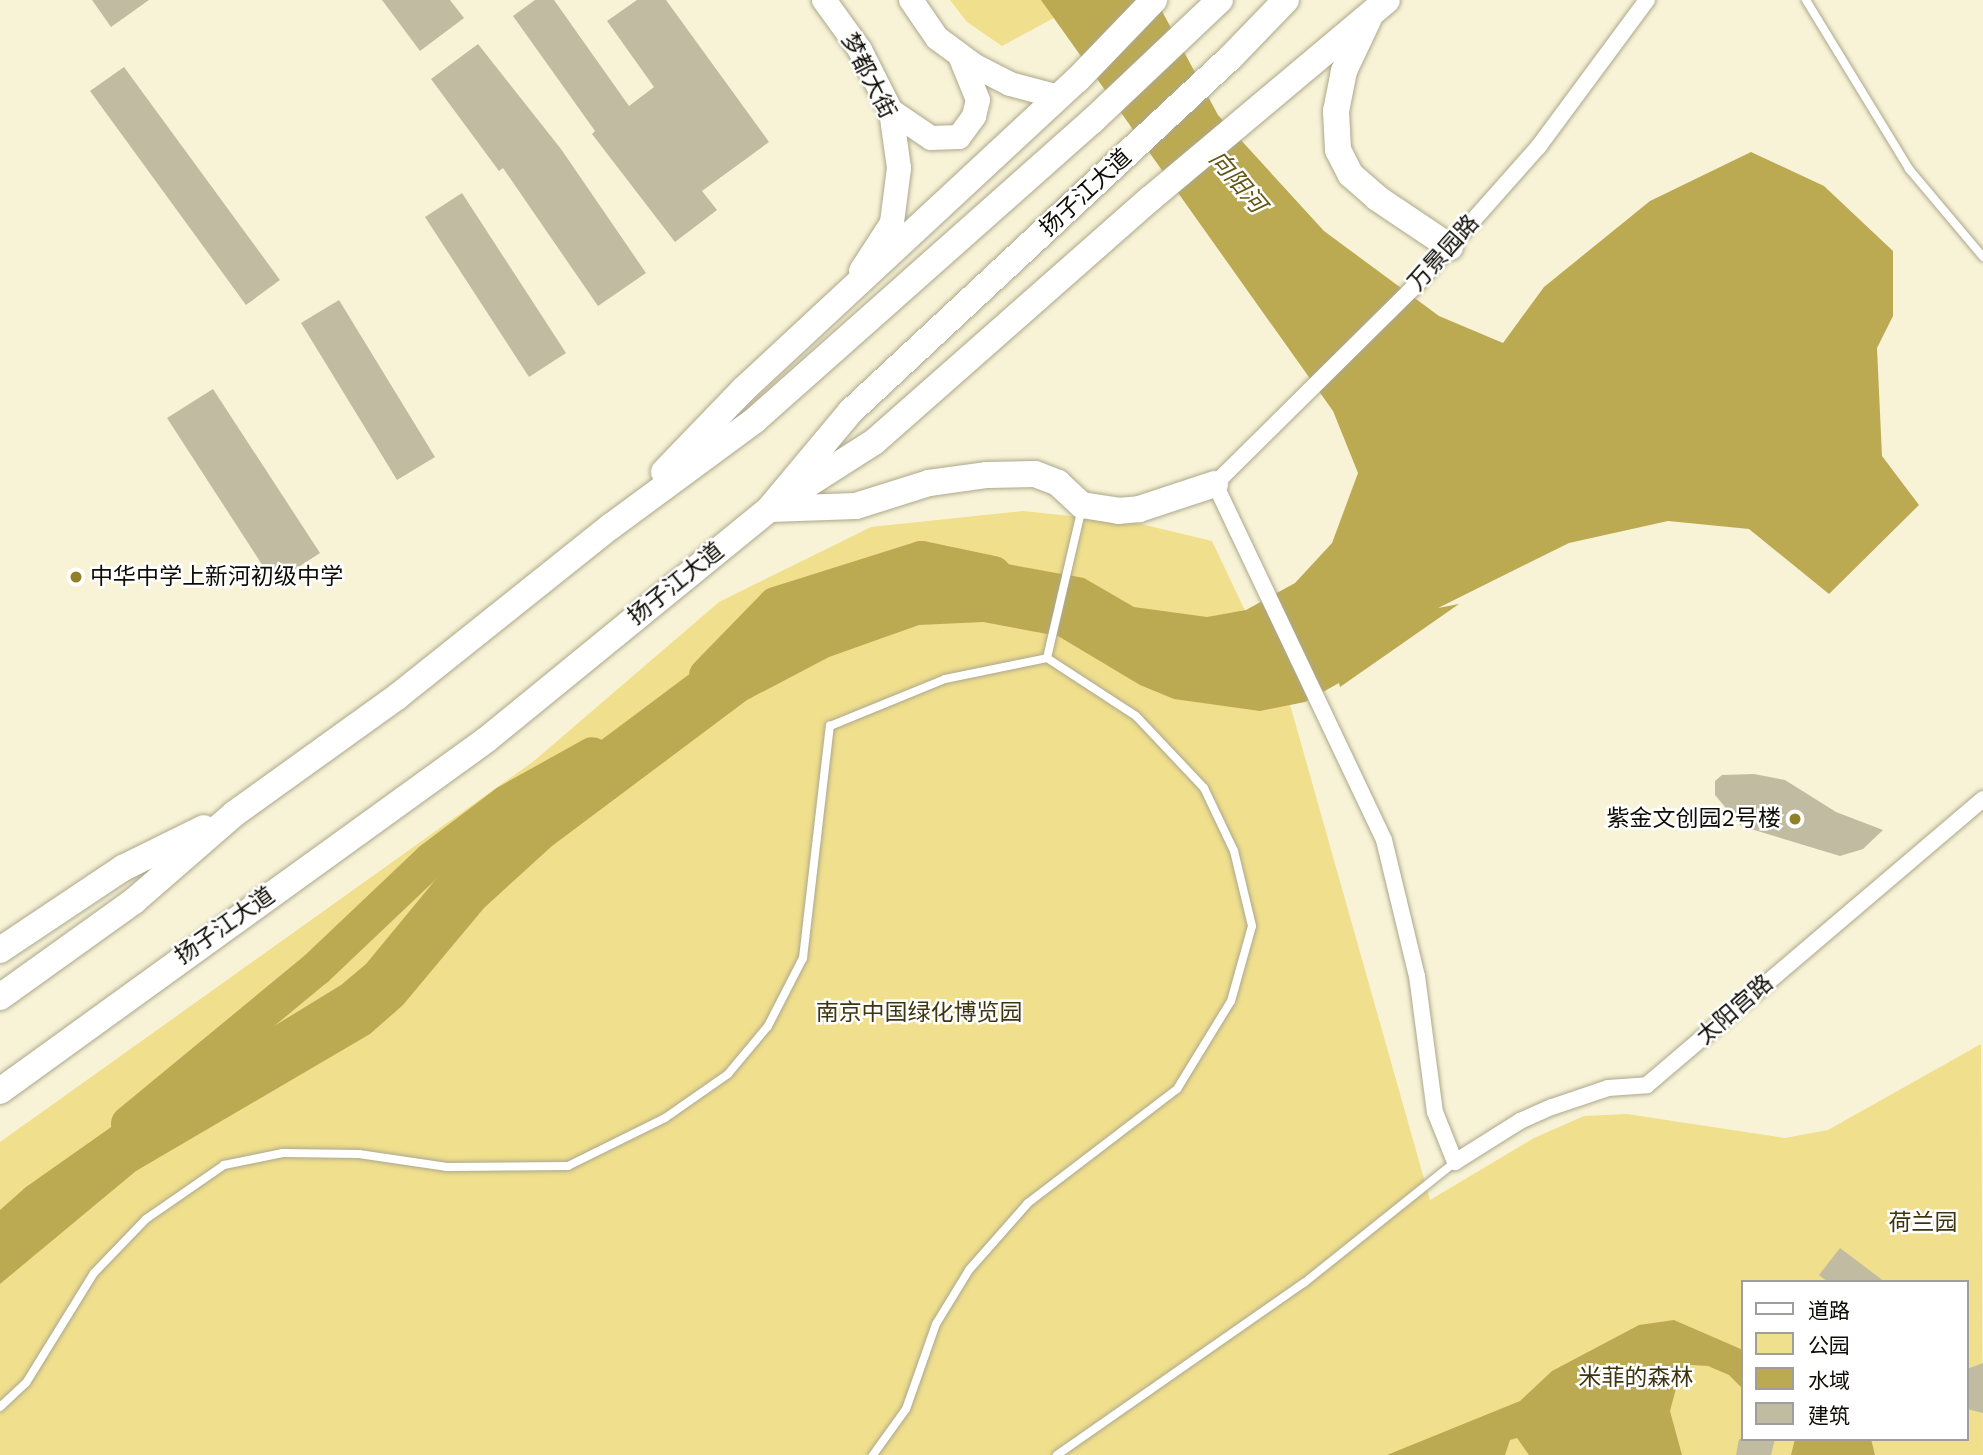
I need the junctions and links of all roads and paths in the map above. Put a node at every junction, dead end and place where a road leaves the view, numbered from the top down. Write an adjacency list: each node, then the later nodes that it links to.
1 (824, 0): 11 (main road, 梦都大街)
2 (911, 0): 9 (main road)
3 (1154, 0): 10 (highway)
4 (1220, 0): 18 (highway)
5 (1286, 0): 17 (highway, 扬子江大道)
6 (1647, 0): 12 (street, 万景园路)
7 (1806, 0): 13 (lane)
8 (1379, 6): 12 (highway); 17 (highway)
9 (959, 54): 10 (main road); 11 (main road)
10 (1068, 88): 14 (highway)
11 (891, 111): 14 (main road, 梦都大街)
12 (1450, 247): 15 (street, 万景园路)
13 (1983, 257)
14 (805, 335): 18 (highway)
15 (1215, 484): 16 (highway); 25 (street)
16 (1082, 505): 17 (highway); 19 (lane)
17 (769, 509): 24 (highway, 扬子江大道)
18 (610, 527): 21 (highway)
19 (1047, 659): 26 (lane); 27 (lane)
20 (1983, 799): 25 (street, 太阳宫路)
21 (234, 814): 22 (highway); 23 (highway)
22 (0, 950)
23 (0, 997)
24 (0, 1091)
25 (1455, 1162): 28 (lane)
26 (0, 1407)
27 (873, 1455)
28 (1057, 1455)

